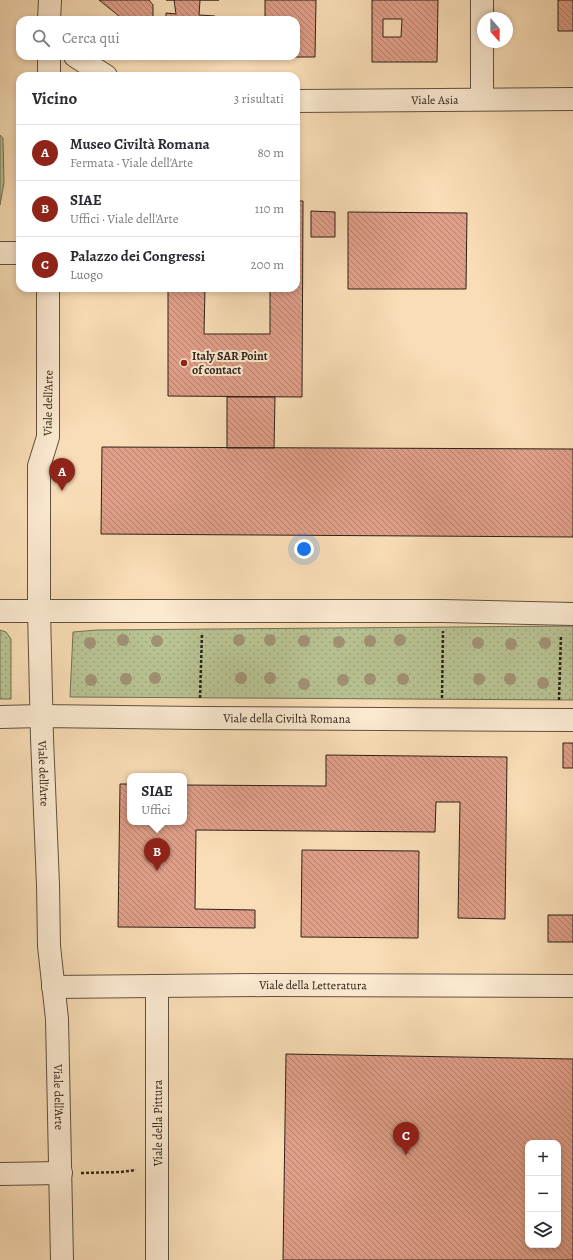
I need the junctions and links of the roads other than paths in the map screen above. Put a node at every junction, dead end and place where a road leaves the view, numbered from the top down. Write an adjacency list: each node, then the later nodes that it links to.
1 (50, 0): 3 (street)
2 (482, 0): 9 (street)
3 (50, 16)
4 (49, 60): 6 (street)
5 (78, 64): 7 (street)
6 (49, 72)
7 (97, 72)
8 (573, 99): 9 (street, Viale Asia)
9 (482, 100): 10 (street, Viale Asia)
10 (300, 101)
11 (0, 253): 12 (street)
12 (16, 253)
13 (48, 292): 15 (street, Viale dell'Arte)
14 (0, 611): 15 (street)
15 (39, 611): 16 (street); 17 (street, Viale dell'Arte)
16 (567, 614)
17 (41, 716): 18 (street, Viale della Civiltà Romana); 19 (street, Viale della Civiltà Romana); 20 (street, Viale dell'Arte)
18 (0, 717)
19 (566, 720)
20 (53, 986): 21 (street, Viale della Letteratura); 23 (street, Viale dell'Arte)
21 (158, 986): 22 (street, Viale della Letteratura); 26 (street, Viale della Pittura)
22 (573, 986)
23 (61, 1173): 24 (street); 25 (street, Viale dell'Arte)
24 (0, 1174)
25 (62, 1260)
26 (157, 1260)

